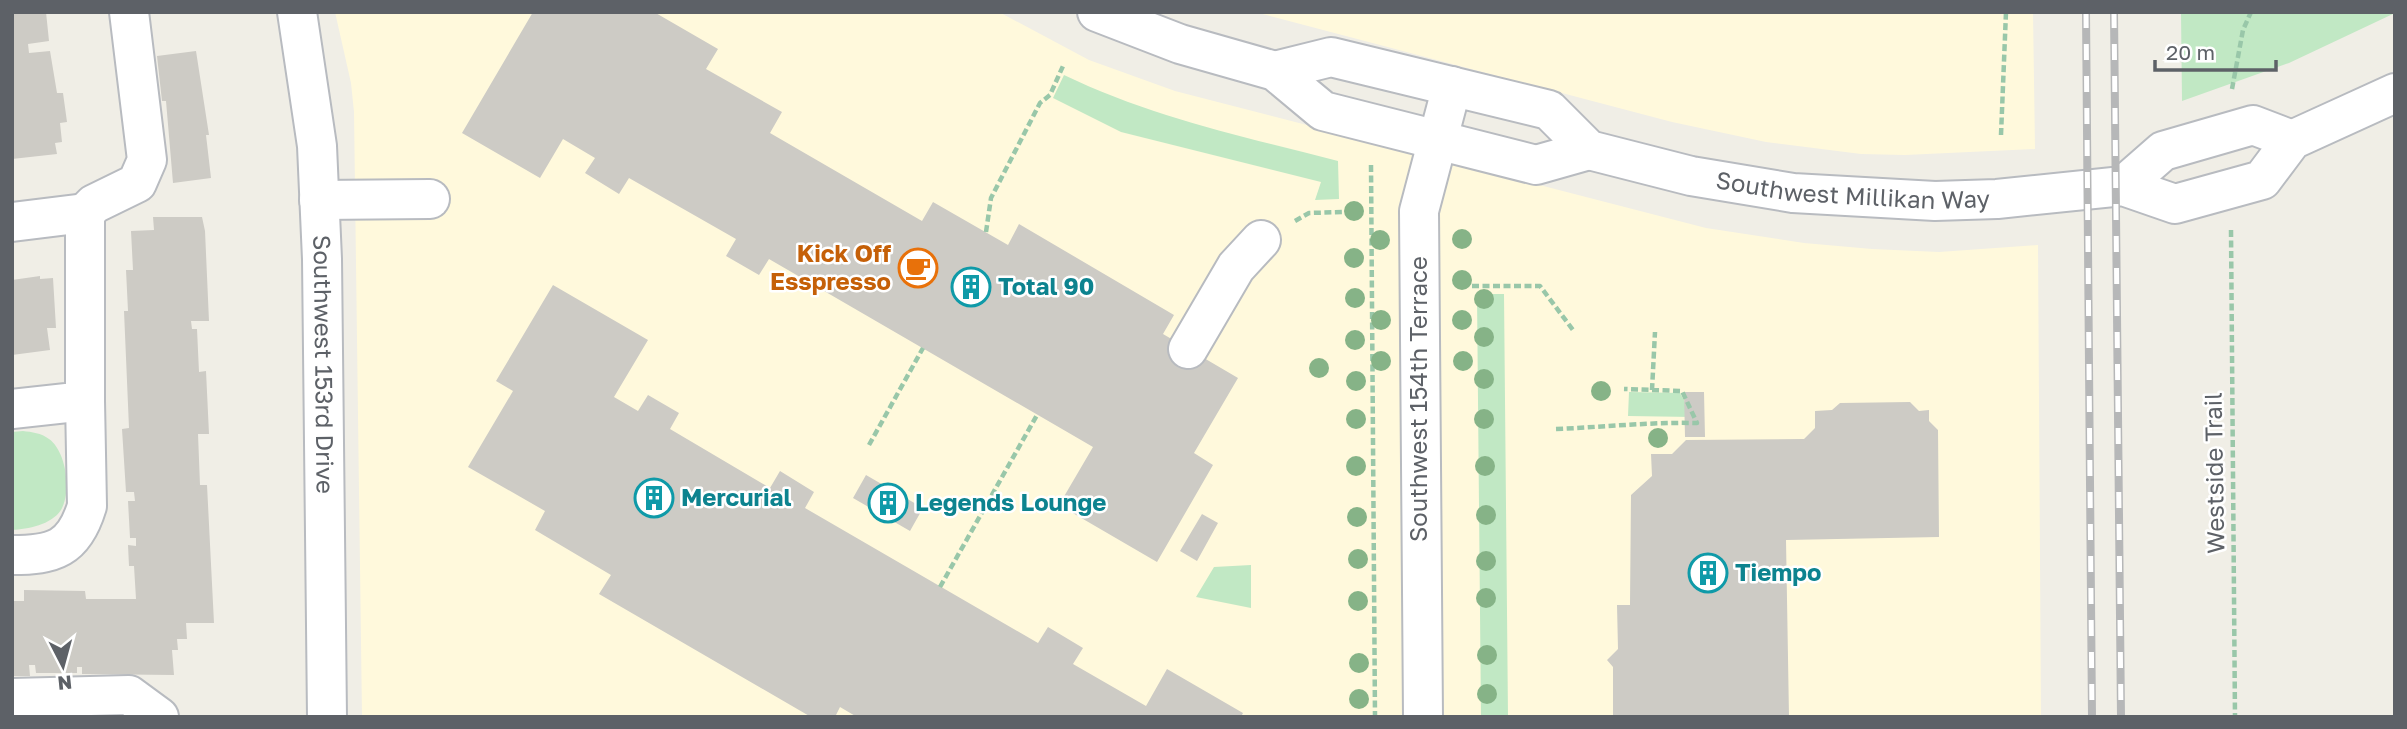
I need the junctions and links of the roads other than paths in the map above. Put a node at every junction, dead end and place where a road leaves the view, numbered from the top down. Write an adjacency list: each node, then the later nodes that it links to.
1 (129, 12): 13 (street)
2 (297, 12): 12 (street, Southwest 153rd Drive)
3 (1097, 12): 4 (street)
4 (1275, 71): 5 (street); 7 (street)
5 (1452, 86): 7 (street, Southwest 154th Terrace); 9 (street)
6 (2395, 93): 8 (street, Southwest Millikan Way)
7 (1437, 140): 9 (street); 23 (street, Southwest 154th Terrace)
8 (2292, 140): 10 (street); 10 (street, Southwest Millikan Way)
9 (1588, 150): 10 (street, Southwest Millikan Way)
10 (2123, 186)
11 (430, 199): 12 (street)
12 (319, 200): 22 (street, Southwest 153rd Drive)
13 (85, 212): 14 (street); 17 (street)
14 (12, 222)
15 (1261, 240): 16 (street)
16 (1188, 349)
17 (85, 401): 18 (street); 19 (street)
18 (12, 409)
19 (12, 555)
20 (12, 698): 21 (street)
21 (159, 717)
22 (327, 717)
23 (1423, 717)

